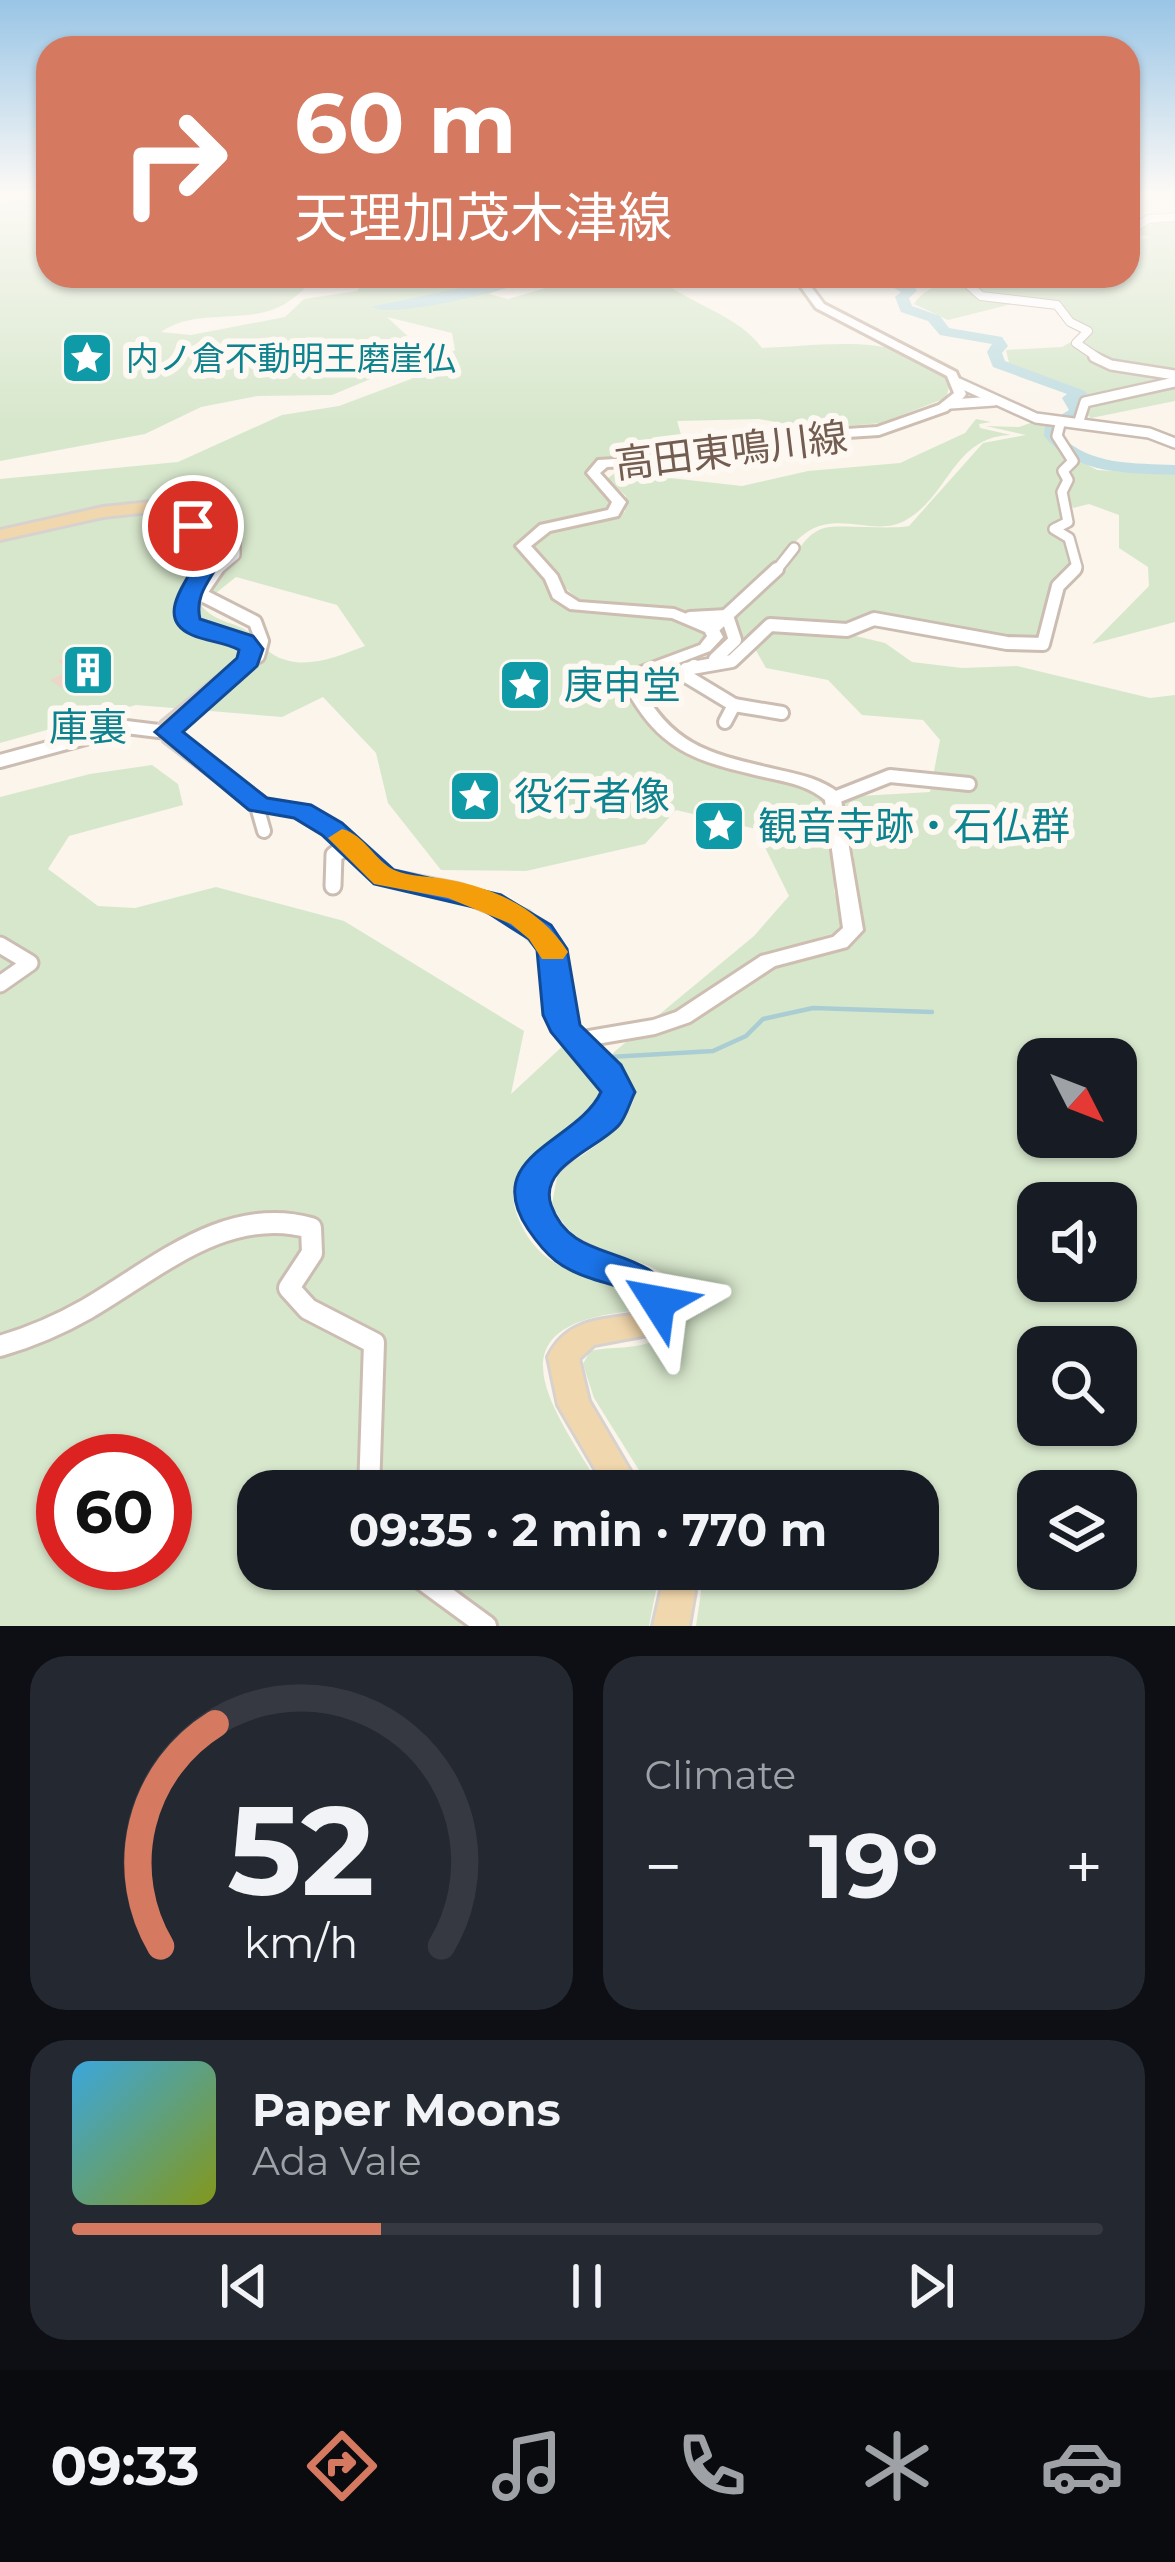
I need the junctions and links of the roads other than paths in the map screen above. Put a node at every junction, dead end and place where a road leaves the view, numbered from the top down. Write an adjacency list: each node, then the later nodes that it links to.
1 (805, 288): 4 (main road)
2 (972, 288): 3 (street)
3 (1175, 379): 7 (street)
4 (959, 383): 5 (street); 6 (main road)
5 (994, 400): 6 (street); 8 (street)
6 (950, 404): 14 (main road, 高田東鳴川線)
7 (1079, 421): 8 (street); 9 (street)
8 (1060, 424): 17 (street)
9 (1175, 443)
10 (0, 535): 16 (main road)
11 (235, 538): 16 (street)
12 (794, 548): 13 (street)
13 (727, 616): 14 (street); 15 (street); 17 (street)
14 (689, 618): 15 (main road, 高田東鳴川線)
15 (712, 629): 25 (main road)
16 (248, 661): 22 (main road)
17 (683, 671): 18 (street); 19 (street)
18 (664, 687)
19 (734, 705): 20 (street); 21 (street)
20 (782, 713)
21 (725, 722)
22 (167, 732): 23 (street); 26 (main road)
23 (0, 761)
24 (970, 784): 25 (street)
25 (834, 798): 32 (main road)
26 (256, 803): 27 (street); 28 (main road)
27 (265, 831)
28 (350, 844): 29 (street); 32 (main road)
29 (333, 886)
30 (0, 945): 31 (street)
31 (0, 984)
32 (573, 1040): 35 (main road)
33 (0, 1346): 34 (street)
34 (370, 1470)
35 (613, 1470)
36 (437, 1590): 38 (street)
37 (678, 1590): 39 (main road)
38 (486, 1626)
39 (671, 1626)

